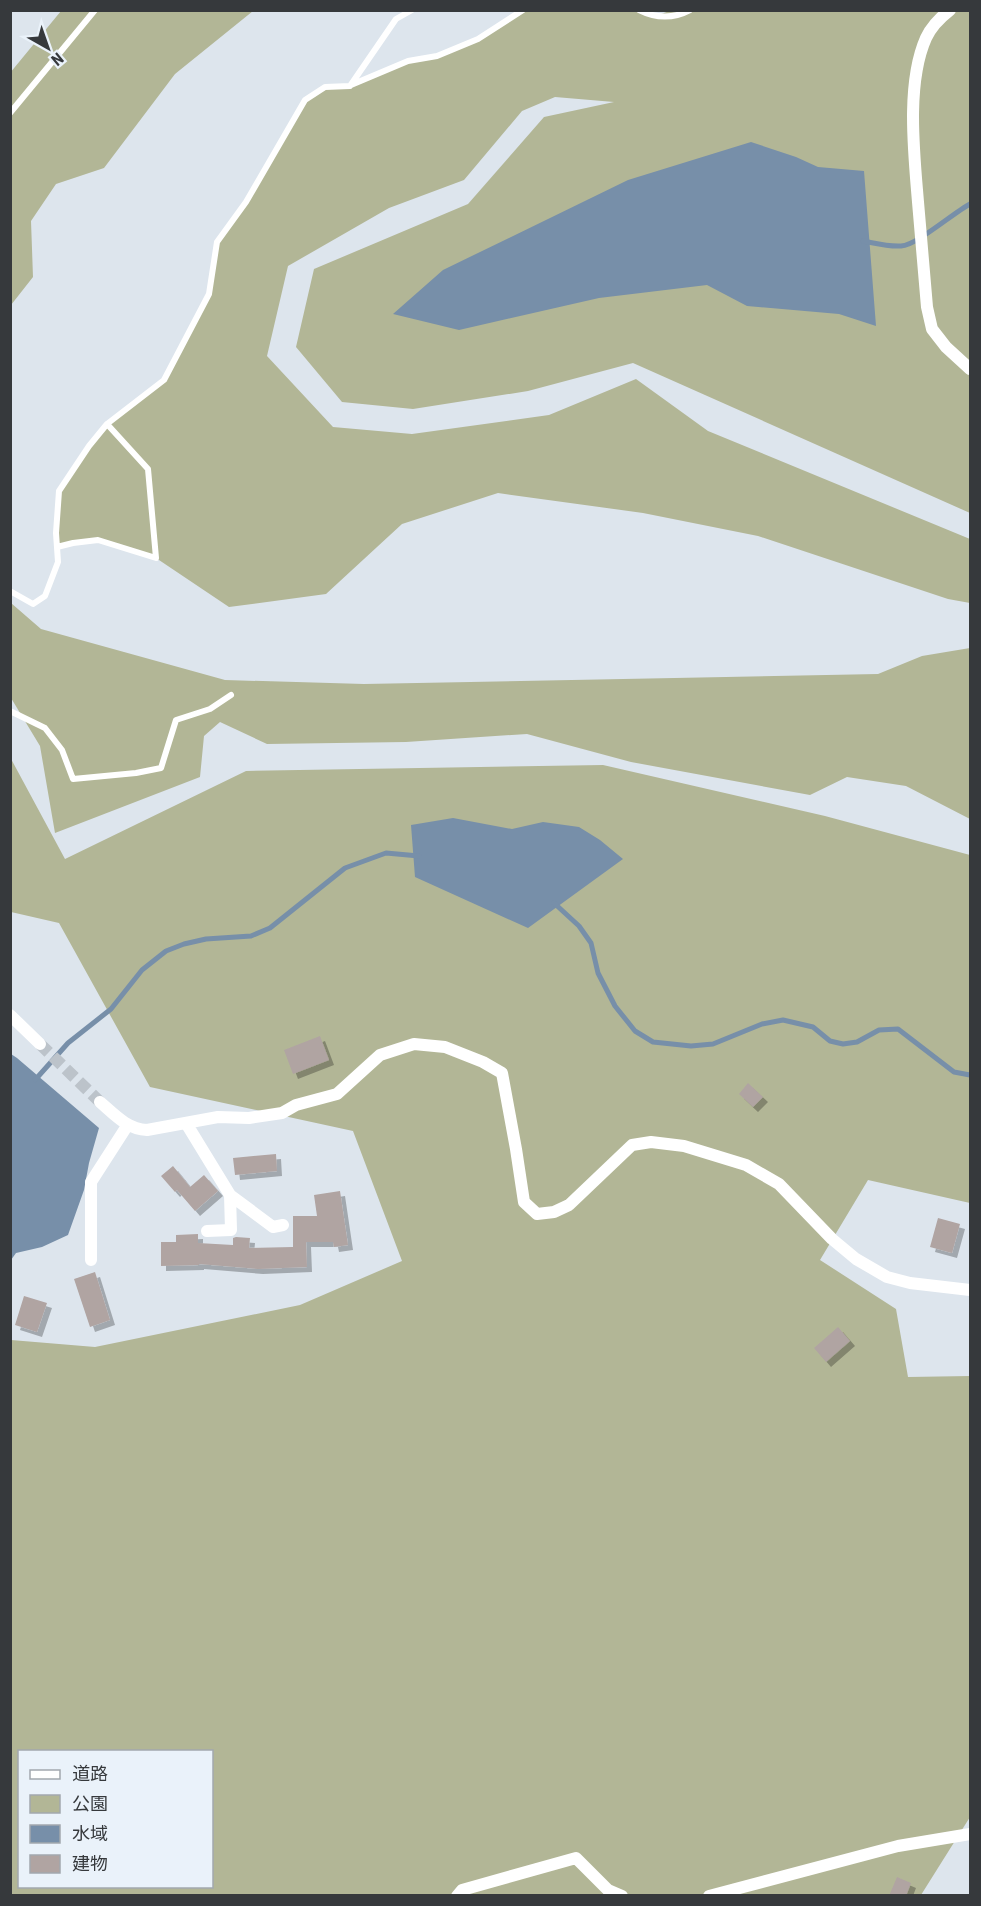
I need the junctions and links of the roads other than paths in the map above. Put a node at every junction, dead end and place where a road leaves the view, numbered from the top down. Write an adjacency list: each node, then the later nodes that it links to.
1 (95, 10): 8 (lane)
2 (412, 10): 7 (lane)
3 (523, 10): 7 (lane)
4 (639, 10): 5 (lane)
5 (690, 10)
6 (950, 10): 9 (street)
7 (350, 86): 10 (lane)
8 (10, 113)
9 (970, 369)
10 (107, 424): 11 (lane); 11 (lane)
11 (57, 547): 12 (lane)
12 (10, 591)
13 (231, 695): 14 (lane)
14 (10, 711)
15 (10, 1015): 16 (street)
16 (39, 1044)
17 (100, 1102): 19 (street)
18 (186, 1123): 19 (street); 20 (street); 24 (street)
19 (127, 1126): 23 (street)
20 (230, 1195): 21 (street); 22 (street)
21 (283, 1225)
22 (207, 1231)
23 (91, 1260)
24 (970, 1290)
25 (970, 1834): 28 (street)
26 (457, 1896): 27 (street)
27 (622, 1896)
28 (709, 1896)

